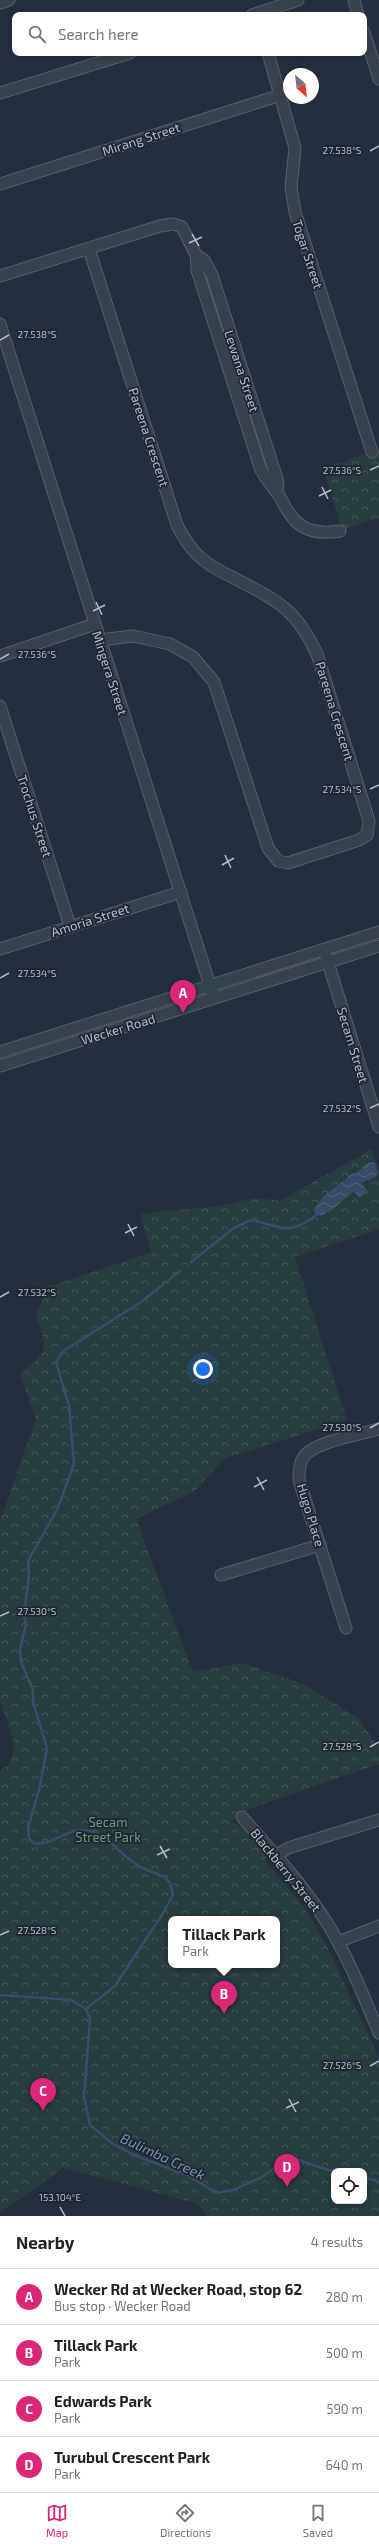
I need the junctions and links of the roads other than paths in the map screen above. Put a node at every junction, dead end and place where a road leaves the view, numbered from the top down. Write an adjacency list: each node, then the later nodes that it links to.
1 (9, 0): 4 (street)
2 (298, 0): 5 (street)
3 (354, 0): 6 (street)
4 (0, 3)
5 (264, 12)
6 (357, 12)
7 (367, 41): 10 (street)
8 (120, 56): 11 (street)
9 (269, 56): 12 (street, Togar Street)
10 (379, 79)
11 (0, 93)
12 (281, 94): 13 (street, Mirang Street); 17 (street, Togar Street)
13 (0, 184)
14 (89, 249): 15 (street, Lewana Street); 18 (street, Lewana Street); 20 (street, Pareena Crescent)
15 (0, 276)
16 (0, 324): 19 (street, Mingera Street)
17 (372, 452)
18 (340, 531)
19 (95, 624): 20 (street, Mingera Street); 21 (street)
20 (100, 640): 23 (street, Mingera Street)
21 (0, 656)
22 (0, 706): 24 (street, Trochus Street)
23 (181, 892): 24 (street, Amoria Street); 30 (street, Mingera Street)
24 (70, 926): 27 (street, Amoria Street)
25 (379, 932): 28 (street, Wecker Road)
26 (379, 946): 29 (street, Wecker Road)
27 (0, 949)
28 (324, 950): 29 (street); 30 (street, Wecker Road)
29 (328, 962): 31 (street, Wecker Road); 34 (street, Secam Street)
30 (210, 986): 31 (street, Mingera Street); 32 (street, Wecker Road)
31 (214, 998): 33 (street, Wecker Road)
32 (0, 1052)
33 (0, 1066)
34 (379, 1127)
35 (379, 1429): 36 (street, Hugo Place)
36 (320, 1544): 37 (street); 38 (street, Hugo Place)
37 (221, 1575)
38 (346, 1628)
39 (242, 1817): 41 (street, Blackberry Street)
40 (379, 1820): 41 (street)
41 (276, 1856): 43 (street, Blackberry Street)
42 (379, 1926): 43 (street)
43 (338, 1942): 44 (street, Blackberry Street)
44 (378, 2028)

